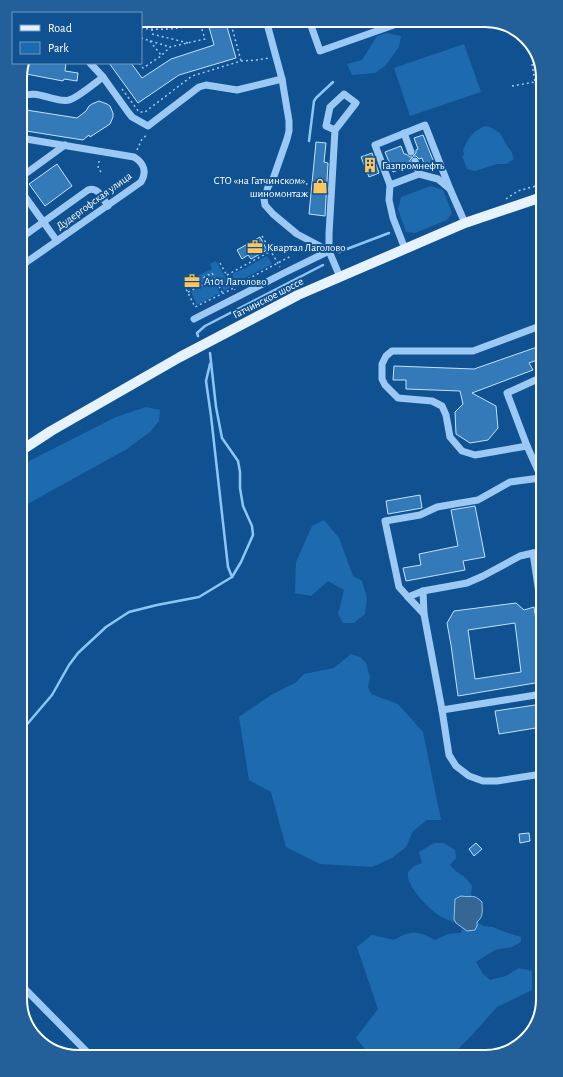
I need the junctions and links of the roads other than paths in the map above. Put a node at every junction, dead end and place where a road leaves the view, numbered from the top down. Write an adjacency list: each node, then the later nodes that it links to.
1 (268, 27): 6 (street)
2 (311, 27): 3 (street)
3 (388, 27)
4 (91, 64): 5 (street)
5 (102, 77): 6 (street); 7 (street)
6 (282, 79): 26 (street)
7 (27, 94)
8 (336, 130): 8 (street); 26 (street)
9 (404, 134): 12 (street); 16 (street); 17 (street)
10 (27, 139): 11 (street, Дудергофская улица)
11 (65, 145): 14 (street); 20 (street, Дудергофская улица)
12 (411, 152)
13 (414, 161): 15 (street)
14 (27, 173)
15 (420, 174): 16 (street); 17 (street)
16 (390, 185): 25 (street)
17 (450, 189): 22 (street)
18 (27, 199): 21 (street)
19 (536, 199): 22 (main road, Гатчинское шоссе)
20 (108, 206): 21 (street); 24 (street, Дудергофская улица)
21 (43, 222): 23 (street); 24 (street)
22 (465, 223): 25 (main road, Гатчинское шоссе)
23 (27, 234)
24 (57, 241): 27 (street, Дудергофская улица)
25 (405, 249): 28 (main road, Гатчинское шоссе)
26 (329, 251): 28 (street); 29 (street)
27 (27, 262)
28 (340, 277): 33 (main road, Гатчинское шоссе)
29 (194, 319)
30 (536, 327): 32 (street)
31 (536, 380): 32 (street)
32 (527, 446): 34 (street)
33 (27, 447)
34 (536, 468)
35 (536, 479): 40 (street)
36 (533, 553): 37 (street); 38 (street); 39 (street)
37 (536, 553)
38 (536, 573)
39 (423, 591): 40 (street); 41 (street)
40 (408, 597): 41 (street)
41 (424, 614): 43 (street)
42 (536, 695): 43 (street)
43 (442, 710): 44 (street)
44 (536, 775)
45 (27, 991): 46 (street)
46 (85, 1050)

